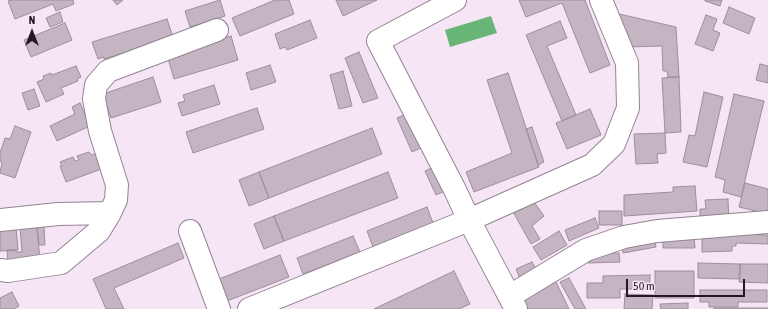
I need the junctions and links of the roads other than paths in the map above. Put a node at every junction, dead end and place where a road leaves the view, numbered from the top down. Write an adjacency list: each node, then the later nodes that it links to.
1 (455, 0): 6 (street)
2 (601, 0): 6 (street)
3 (217, 30): 4 (street)
4 (110, 213): 5 (street); 9 (street)
5 (0, 220)
6 (469, 220): 10 (street); 12 (street)
7 (768, 222): 10 (street)
8 (190, 231): 11 (street)
9 (0, 270)
10 (513, 303)
11 (219, 309)
12 (249, 309)

